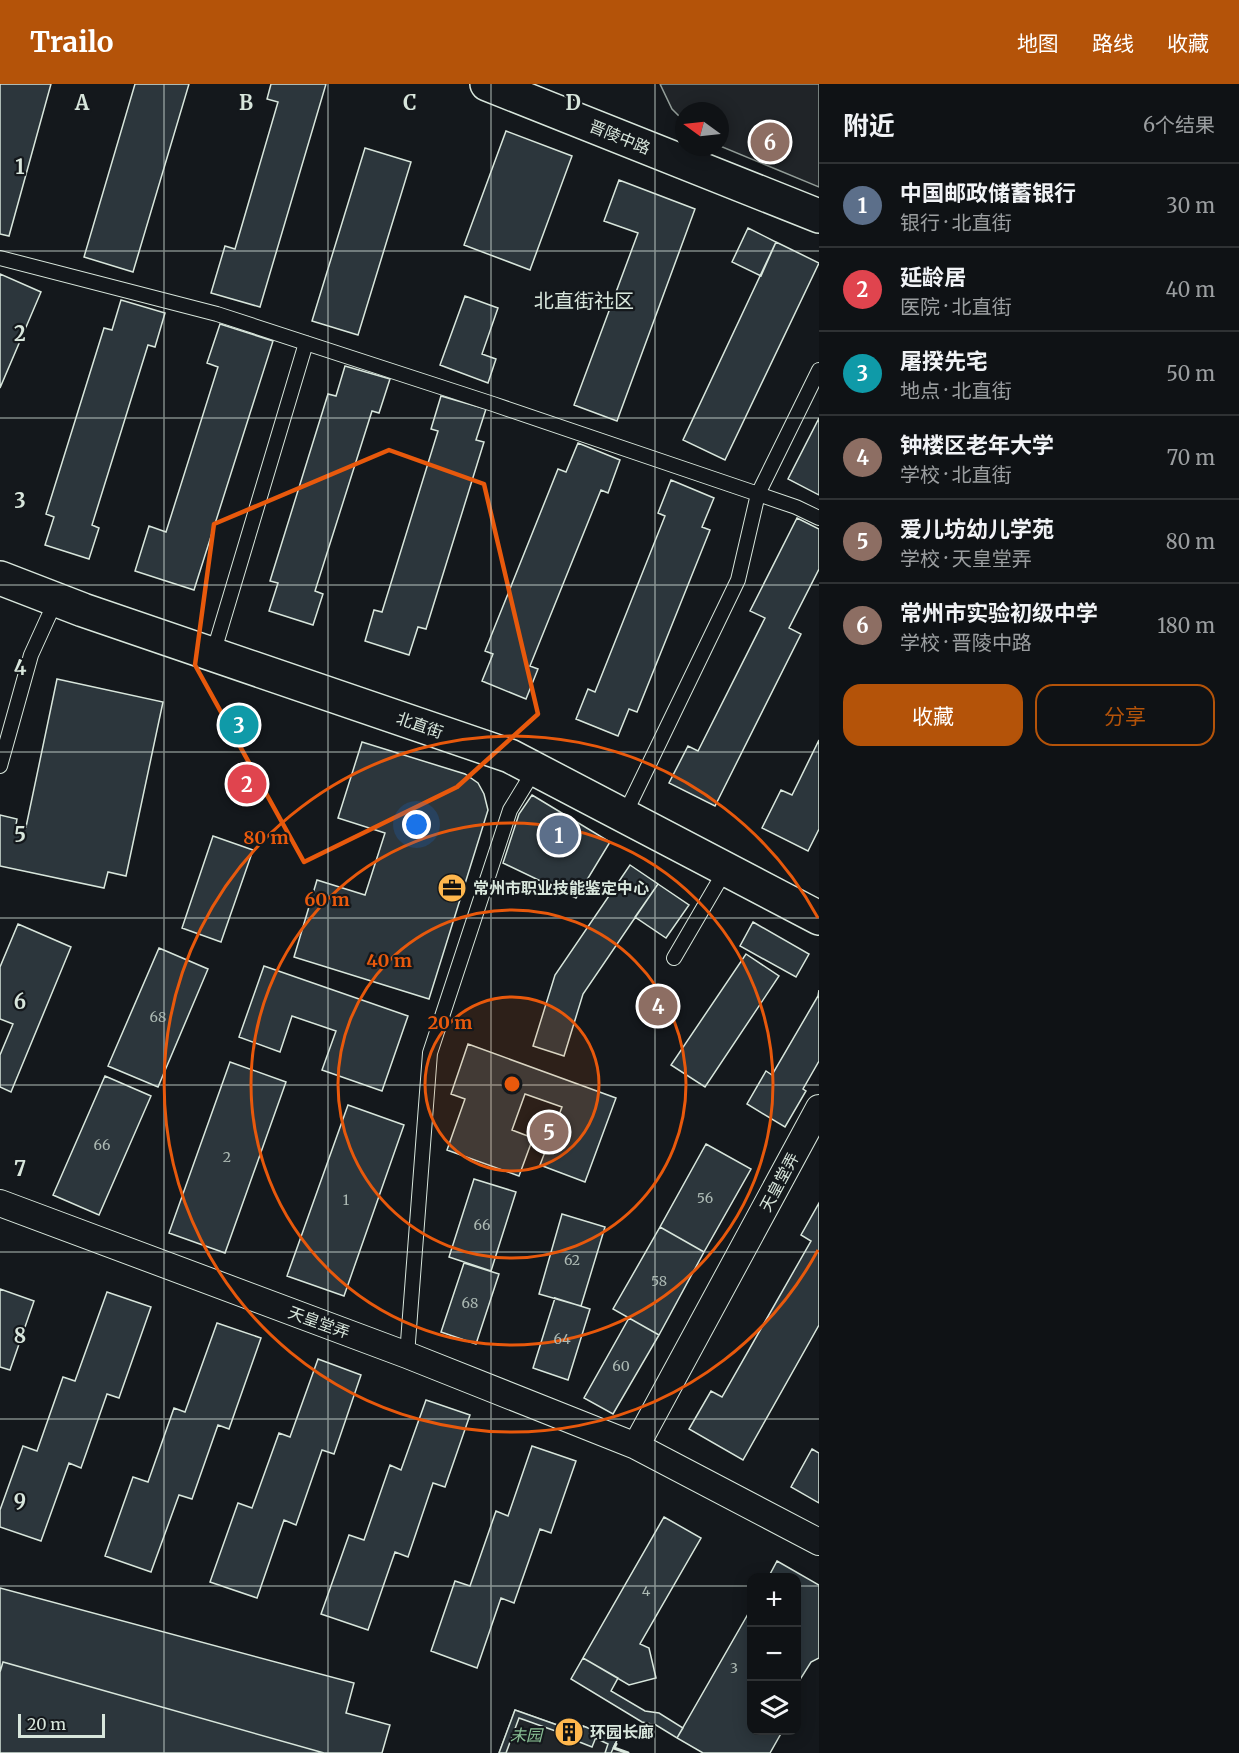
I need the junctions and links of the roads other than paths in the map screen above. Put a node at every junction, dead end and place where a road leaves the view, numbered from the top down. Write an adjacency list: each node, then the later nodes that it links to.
1 (487, 84): 2 (street, 晋陵中路)
2 (819, 216)
3 (0, 258): 4 (lane)
4 (306, 343): 6 (lane); 10 (lane)
5 (819, 370): 6 (lane)
6 (758, 494): 7 (lane); 13 (lane)
7 (819, 518)
8 (0, 578): 9 (street, 北直街)
9 (56, 600): 10 (street, 北直街); 11 (lane)
10 (213, 654): 12 (street, 北直街)
11 (0, 766)
12 (535, 769): 13 (street, 北直街); 19 (lane)
13 (624, 816): 14 (street, 北直街)
14 (726, 869): 15 (street, 北直街); 16 (lane)
15 (819, 918)
16 (674, 958)
17 (819, 1108): 20 (street, 天皇堂弄)
18 (0, 1203): 19 (street, 天皇堂弄)
19 (407, 1355): 20 (street, 天皇堂弄)
20 (636, 1446): 21 (street, 天皇堂弄)
21 (819, 1542)

